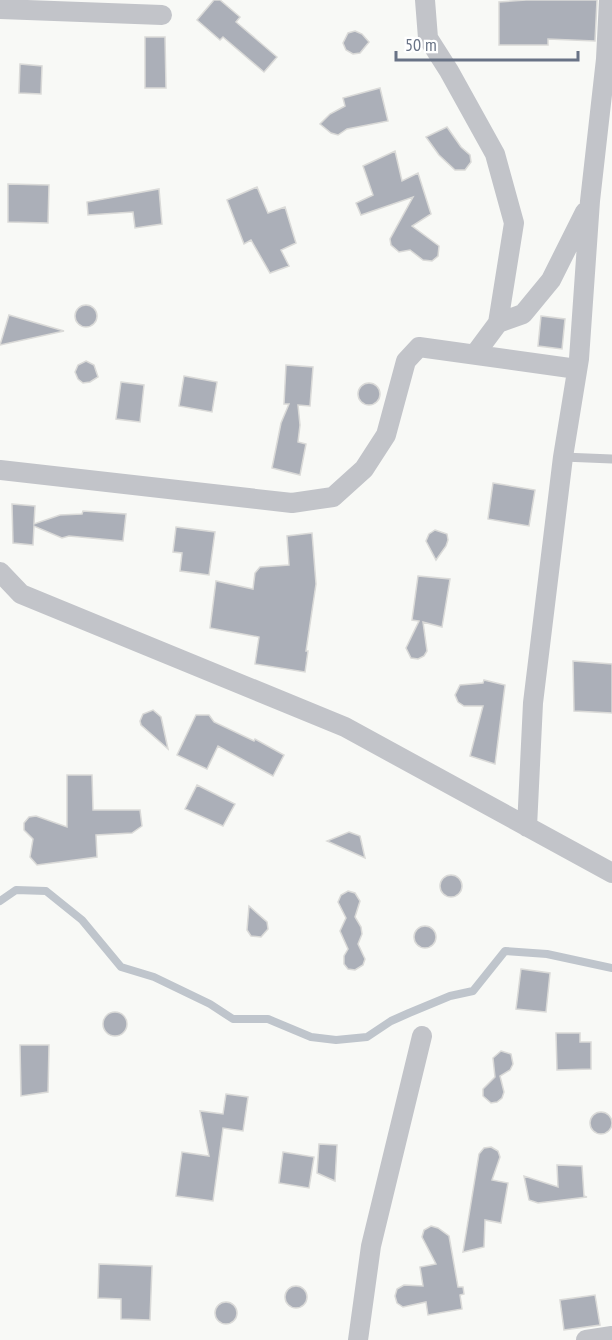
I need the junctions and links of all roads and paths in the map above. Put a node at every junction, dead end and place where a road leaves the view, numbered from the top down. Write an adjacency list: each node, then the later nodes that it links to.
1 (425, 0): 6 (street)
2 (609, 0): 5 (street)
3 (0, 9): 4 (street)
4 (162, 15)
5 (590, 201): 6 (street); 8 (street)
6 (498, 323): 7 (street)
7 (475, 354): 8 (street); 11 (street)
8 (577, 369): 9 (street)
9 (563, 457): 10 (lane); 13 (street)
10 (612, 459)
11 (0, 470)
12 (0, 572): 13 (street)
13 (527, 827): 14 (street)
14 (612, 873)
15 (422, 1036): 17 (street)
16 (612, 1336): 18 (street)
17 (358, 1340)
18 (586, 1340)

